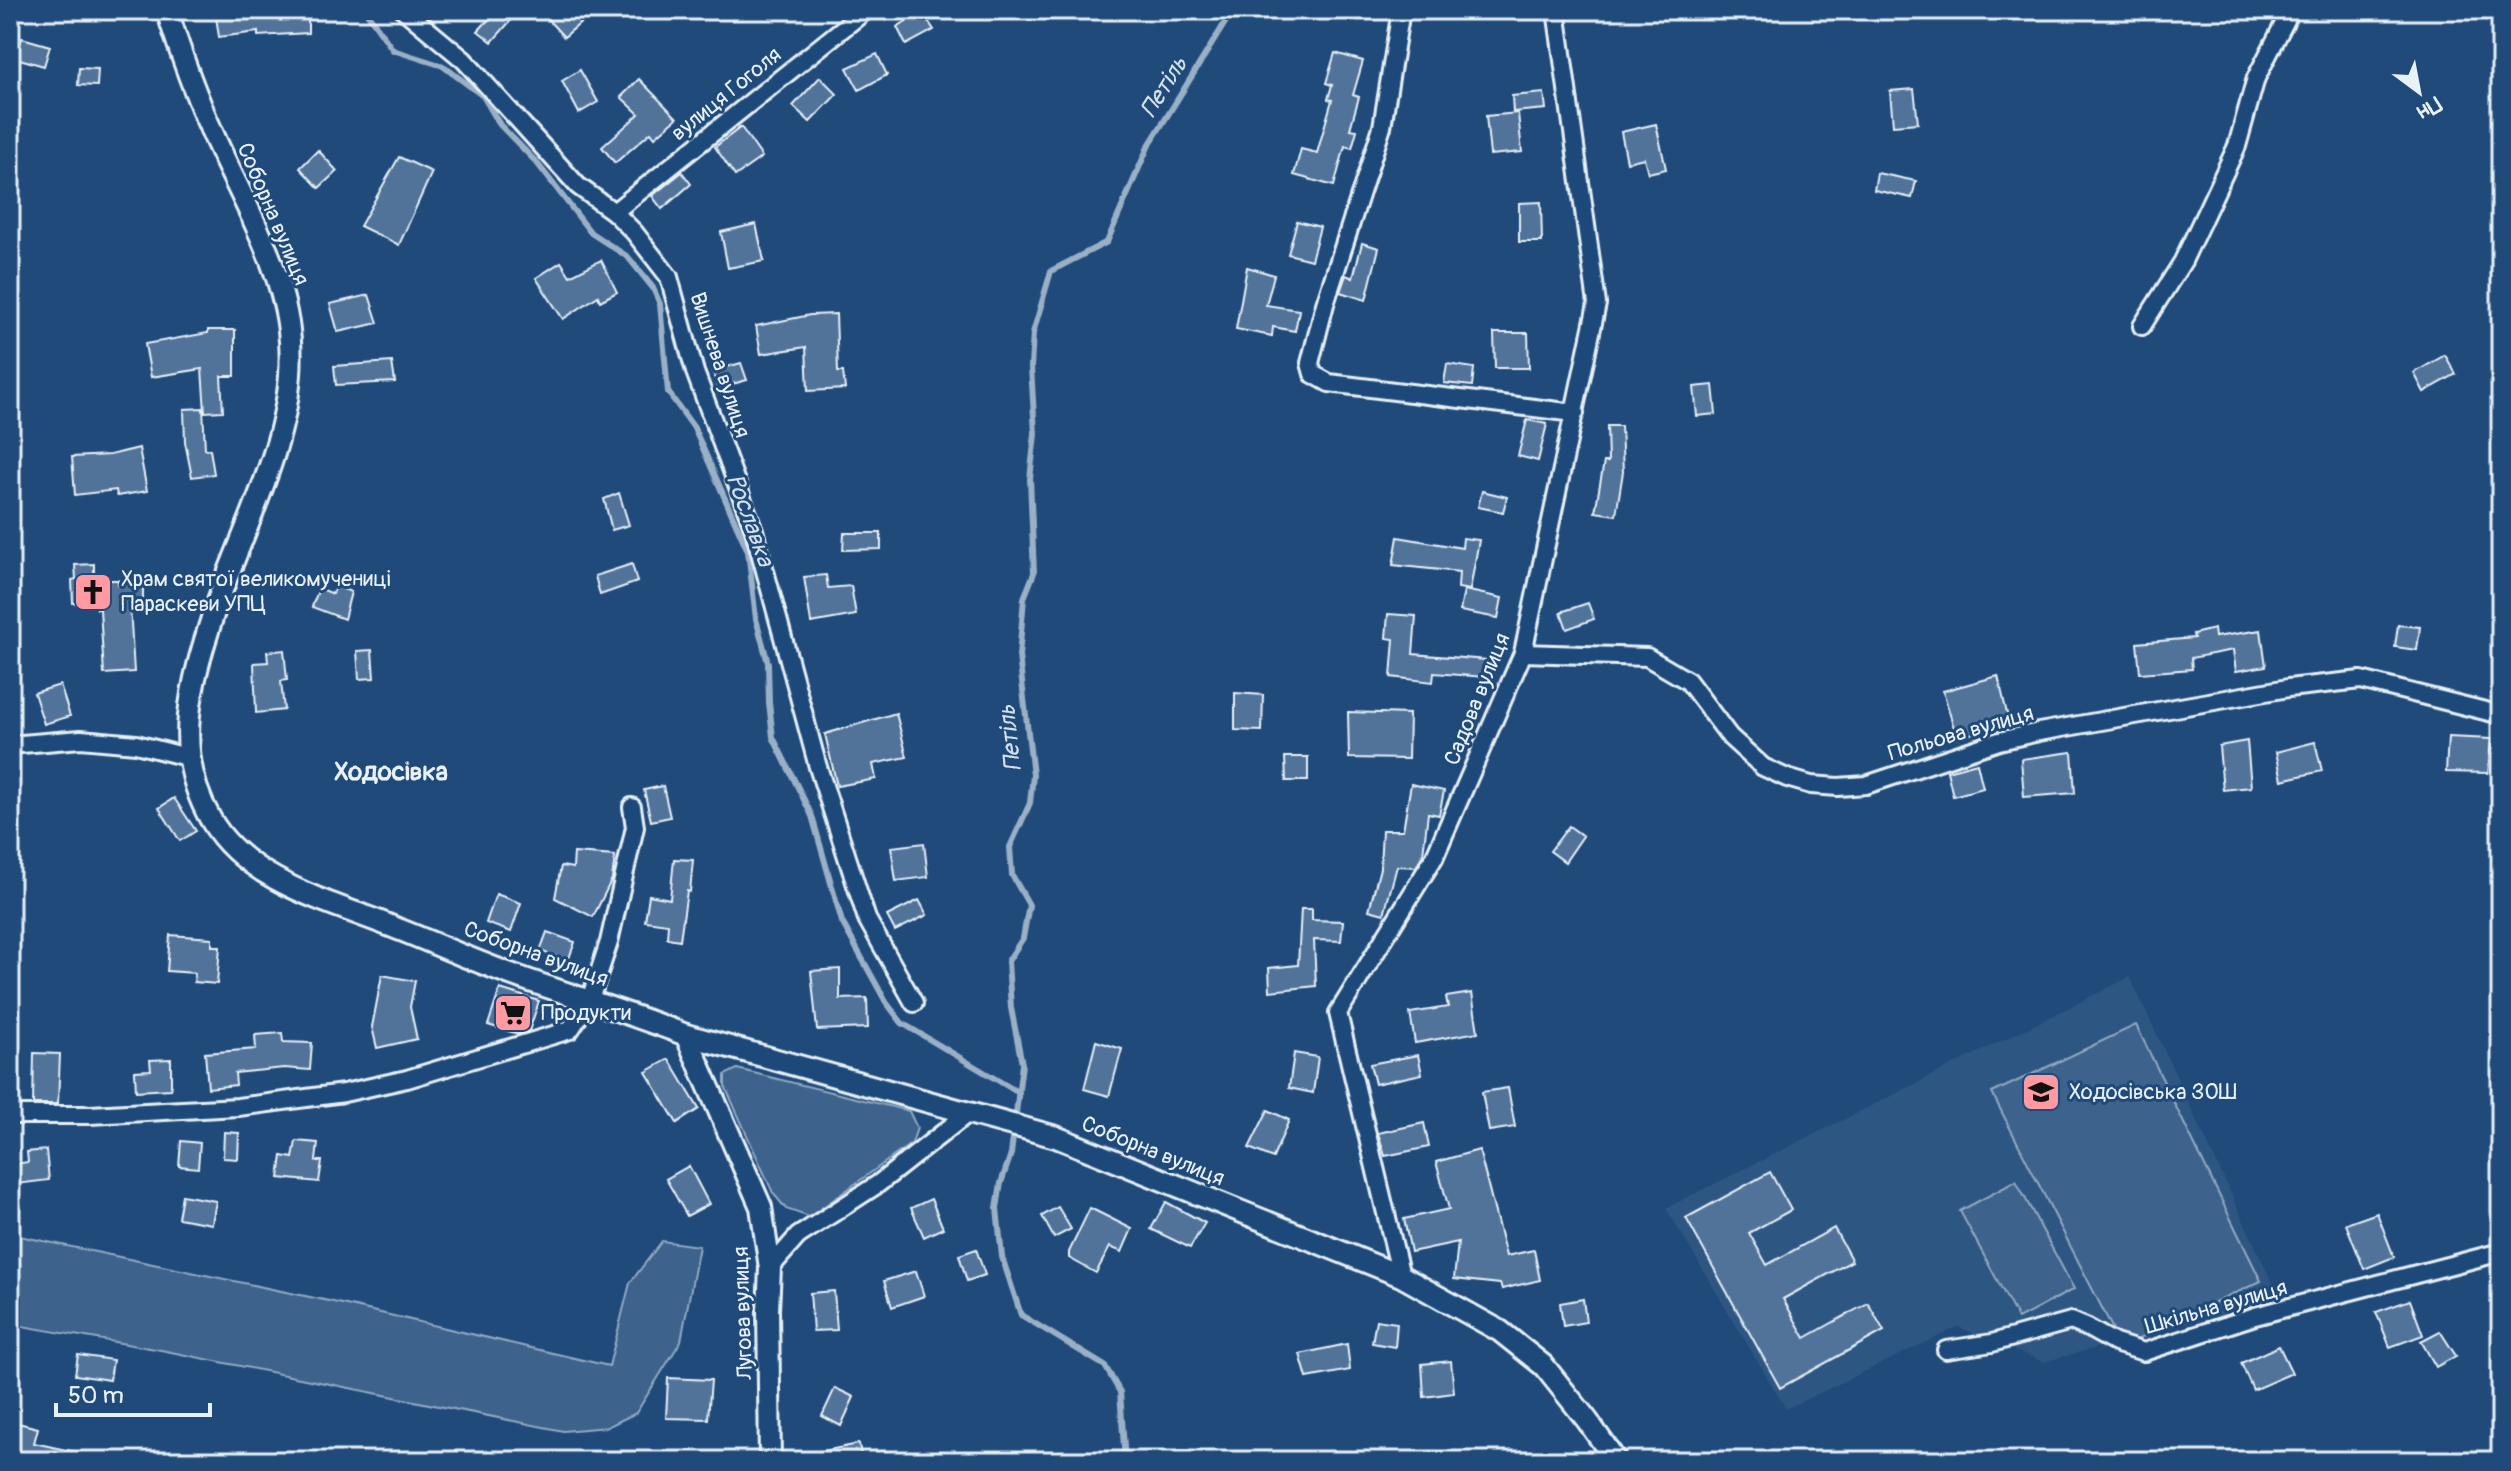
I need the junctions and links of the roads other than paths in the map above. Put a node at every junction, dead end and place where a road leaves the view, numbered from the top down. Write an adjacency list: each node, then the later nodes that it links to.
1 (167, 10): 13 (street, Соборна вулиця)
2 (404, 10): 7 (street, Вишнева вулиця)
3 (866, 10): 7 (street, вулиця Гоголя)
4 (1401, 10): 9 (street)
5 (1556, 10): 9 (street, Садова вулиця)
6 (2291, 10): 8 (street)
7 (614, 212): 16 (street, Вишнева вулиця)
8 (2142, 326)
9 (1575, 413): 10 (street, Садова вулиця)
10 (1523, 653): 11 (street, Польова вулиця); 22 (street, Садова вулиця)
11 (2501, 715)
12 (10, 745): 13 (street)
13 (187, 757): 15 (street, Соборна вулиця)
14 (632, 807): 15 (street)
15 (590, 1000): 17 (street, Соборна вулиця); 18 (street)
16 (914, 1003)
17 (686, 1035): 19 (street, Соборна вулиця); 21 (street, Лугова вулиця)
18 (10, 1115)
19 (974, 1115): 21 (street); 22 (street, Соборна вулиця)
20 (2501, 1252): 23 (street, Шкільна вулиця)
21 (770, 1268): 24 (street, Лугова вулиця)
22 (1401, 1276): 25 (street, Соборна вулиця)
23 (1946, 1350)
24 (770, 1461)
25 (1616, 1461)

